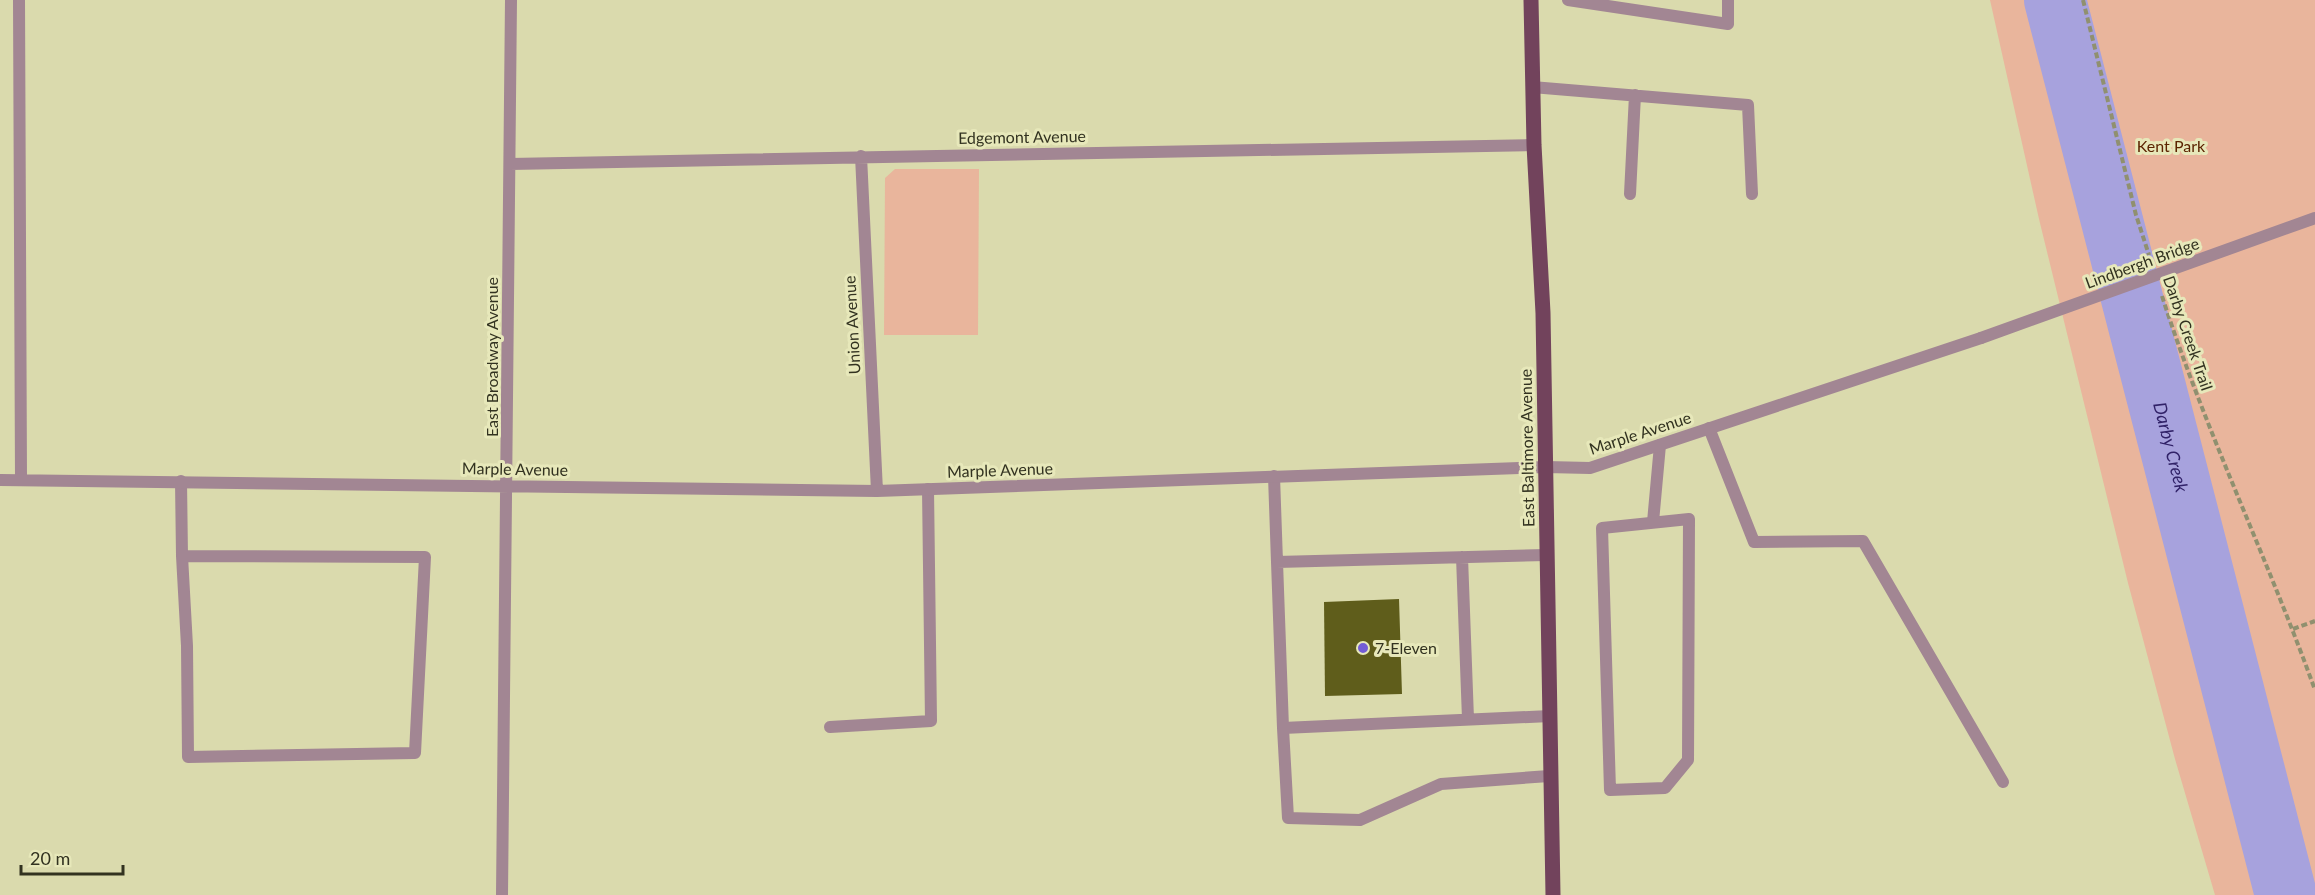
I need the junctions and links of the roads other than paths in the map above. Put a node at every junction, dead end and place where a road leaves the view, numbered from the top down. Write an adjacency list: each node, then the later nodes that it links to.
1 (19, 0): 19 (street)
2 (511, 0): 10 (street, East Broadway Avenue)
3 (1531, 0): 6 (main road, East Baltimore Avenue)
4 (1568, 0): 5 (street)
5 (1728, 0)
6 (1533, 87): 7 (street); 8 (main road, East Baltimore Avenue)
7 (1635, 95): 11 (street); 12 (street)
8 (1534, 146): 9 (street, Edgemont Avenue); 17 (main road, East Baltimore Avenue)
9 (861, 156): 10 (street, Edgemont Avenue); 24 (street, Union Avenue)
10 (510, 164): 22 (street, East Broadway Avenue)
11 (1630, 194)
12 (1752, 194)
13 (2315, 218): 14 (street, Lindbergh Bridge, bridge)
14 (1981, 338): 15 (street, Marple Avenue)
15 (1709, 428): 16 (street, Marple Avenue); 35 (street)
16 (1660, 445): 17 (street, Marple Avenue); 25 (street)
17 (1546, 466): 18 (street, Marple Avenue); 26 (main road, East Baltimore Avenue)
18 (1274, 477): 23 (street, Marple Avenue); 29 (street)
19 (21, 479): 20 (street, Marple Avenue); 21 (street, Marple Avenue)
20 (0, 480)
21 (181, 481): 22 (street, Marple Avenue); 27 (street)
22 (508, 485): 24 (street, Marple Avenue); 36 (street, East Broadway Avenue)
23 (928, 489): 24 (street, Marple Avenue); 32 (street)
24 (877, 491)
25 (1653, 522): 25 (street)
26 (1546, 555): 28 (street); 30 (main road, East Baltimore Avenue)
27 (182, 556): 27 (street)
28 (1462, 557): 29 (street); 31 (street)
29 (1277, 562): 33 (street)
30 (1550, 716): 31 (street); 34 (main road, East Baltimore Avenue)
31 (1468, 719): 33 (street)
32 (830, 727)
33 (1283, 728): 34 (street)
34 (1549, 776): 37 (main road, East Baltimore Avenue)
35 (2003, 782)
36 (502, 895)
37 (1553, 895)

